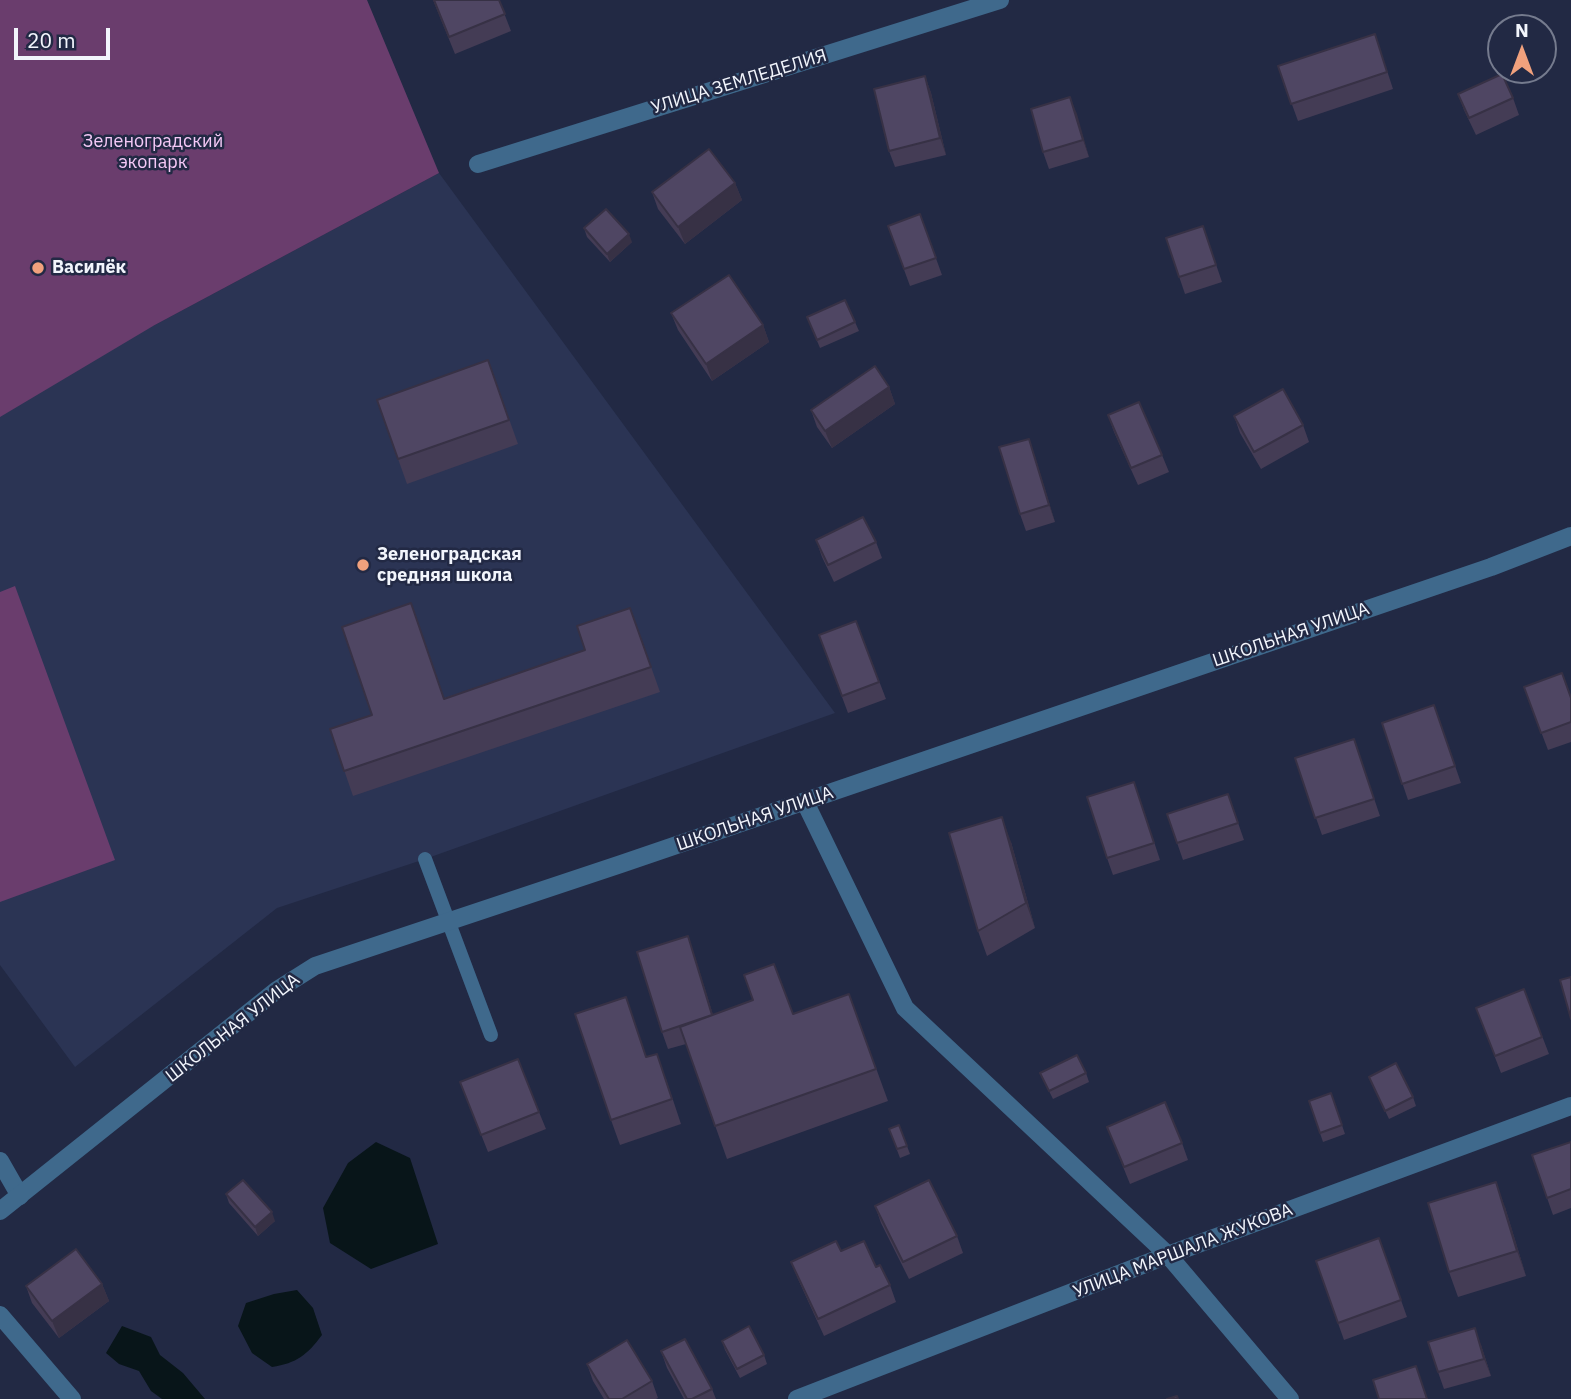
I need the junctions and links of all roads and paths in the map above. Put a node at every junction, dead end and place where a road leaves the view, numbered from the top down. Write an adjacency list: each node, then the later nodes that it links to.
1 (1000, 0): 2 (street, УЛИЦА ЗЕМЛЕДЕЛИЯ)
2 (478, 164)
3 (1571, 536): 4 (street, ШКОЛЬНАЯ УЛИЦА)
4 (805, 802): 6 (street, ШКОЛЬНАЯ УЛИЦА); 12 (street)
5 (425, 859): 6 (lane)
6 (449, 922): 7 (lane); 10 (street, ШКОЛЬНАЯ УЛИЦА)
7 (491, 1035)
8 (1571, 1106): 12 (street, УЛИЦА МАРШАЛА ЖУКОВА)
9 (0, 1161): 10 (street)
10 (20, 1196): 11 (street, ШКОЛЬНАЯ УЛИЦА)
11 (0, 1212)
12 (1168, 1255): 15 (street, УЛИЦА МАРШАЛА ЖУКОВА); 16 (street)
13 (0, 1315): 14 (street)
14 (72, 1399)
15 (797, 1399)
16 (1290, 1399)

